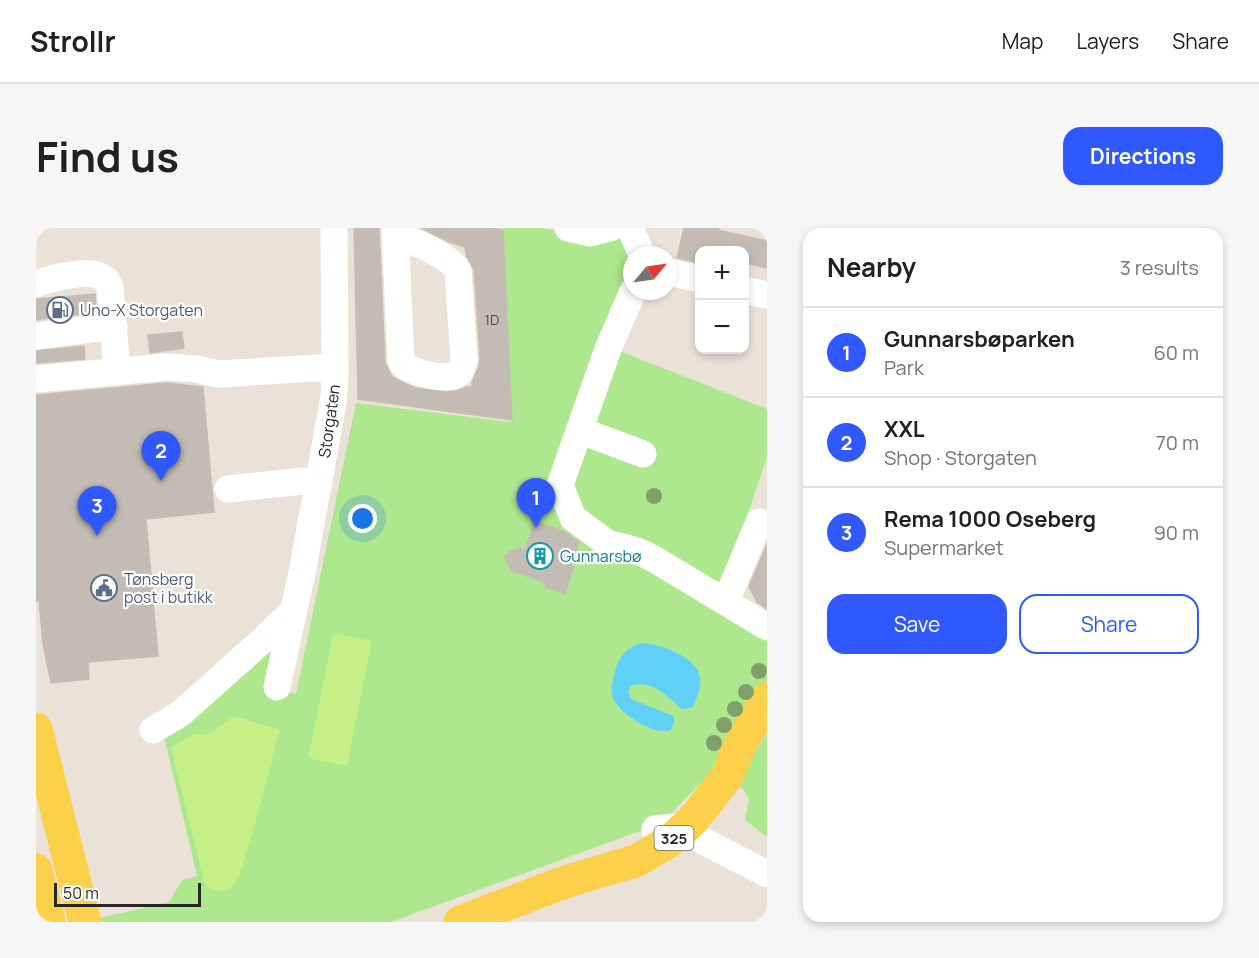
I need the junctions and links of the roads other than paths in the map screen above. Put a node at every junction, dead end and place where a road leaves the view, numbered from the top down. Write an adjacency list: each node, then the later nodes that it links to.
1 (334, 228): 15 (street, Storgaten)
2 (568, 228): 3 (street)
3 (610, 228)
4 (630, 228): 6 (street)
5 (395, 231): 5 (street)
6 (638, 246)
7 (677, 274): 8 (street)
8 (695, 278)
9 (36, 284): 13 (street)
10 (749, 291): 11 (street)
11 (767, 295)
12 (629, 300): 18 (street)
13 (114, 326): 14 (street); 16 (street)
14 (36, 336)
15 (335, 367): 16 (street); 20 (street, Storgaten)
16 (117, 372): 17 (street)
17 (36, 379)
18 (579, 430): 19 (street); 23 (street)
19 (643, 454)
20 (320, 483): 21 (street); 24 (street, Storgaten)
21 (228, 489)
22 (759, 522): 23 (street)
23 (726, 601): 25 (street)
24 (293, 611): 26 (street, Storgaten); 29 (street)
25 (767, 627)
26 (277, 687)
27 (767, 698): 30 (main road, 325)
28 (36, 729): 35 (main road)
29 (153, 730)
30 (668, 830): 32 (street); 33 (main road, 325)
31 (36, 870): 34 (main road)
32 (767, 874)
33 (460, 921)
34 (49, 922)
35 (85, 922)

